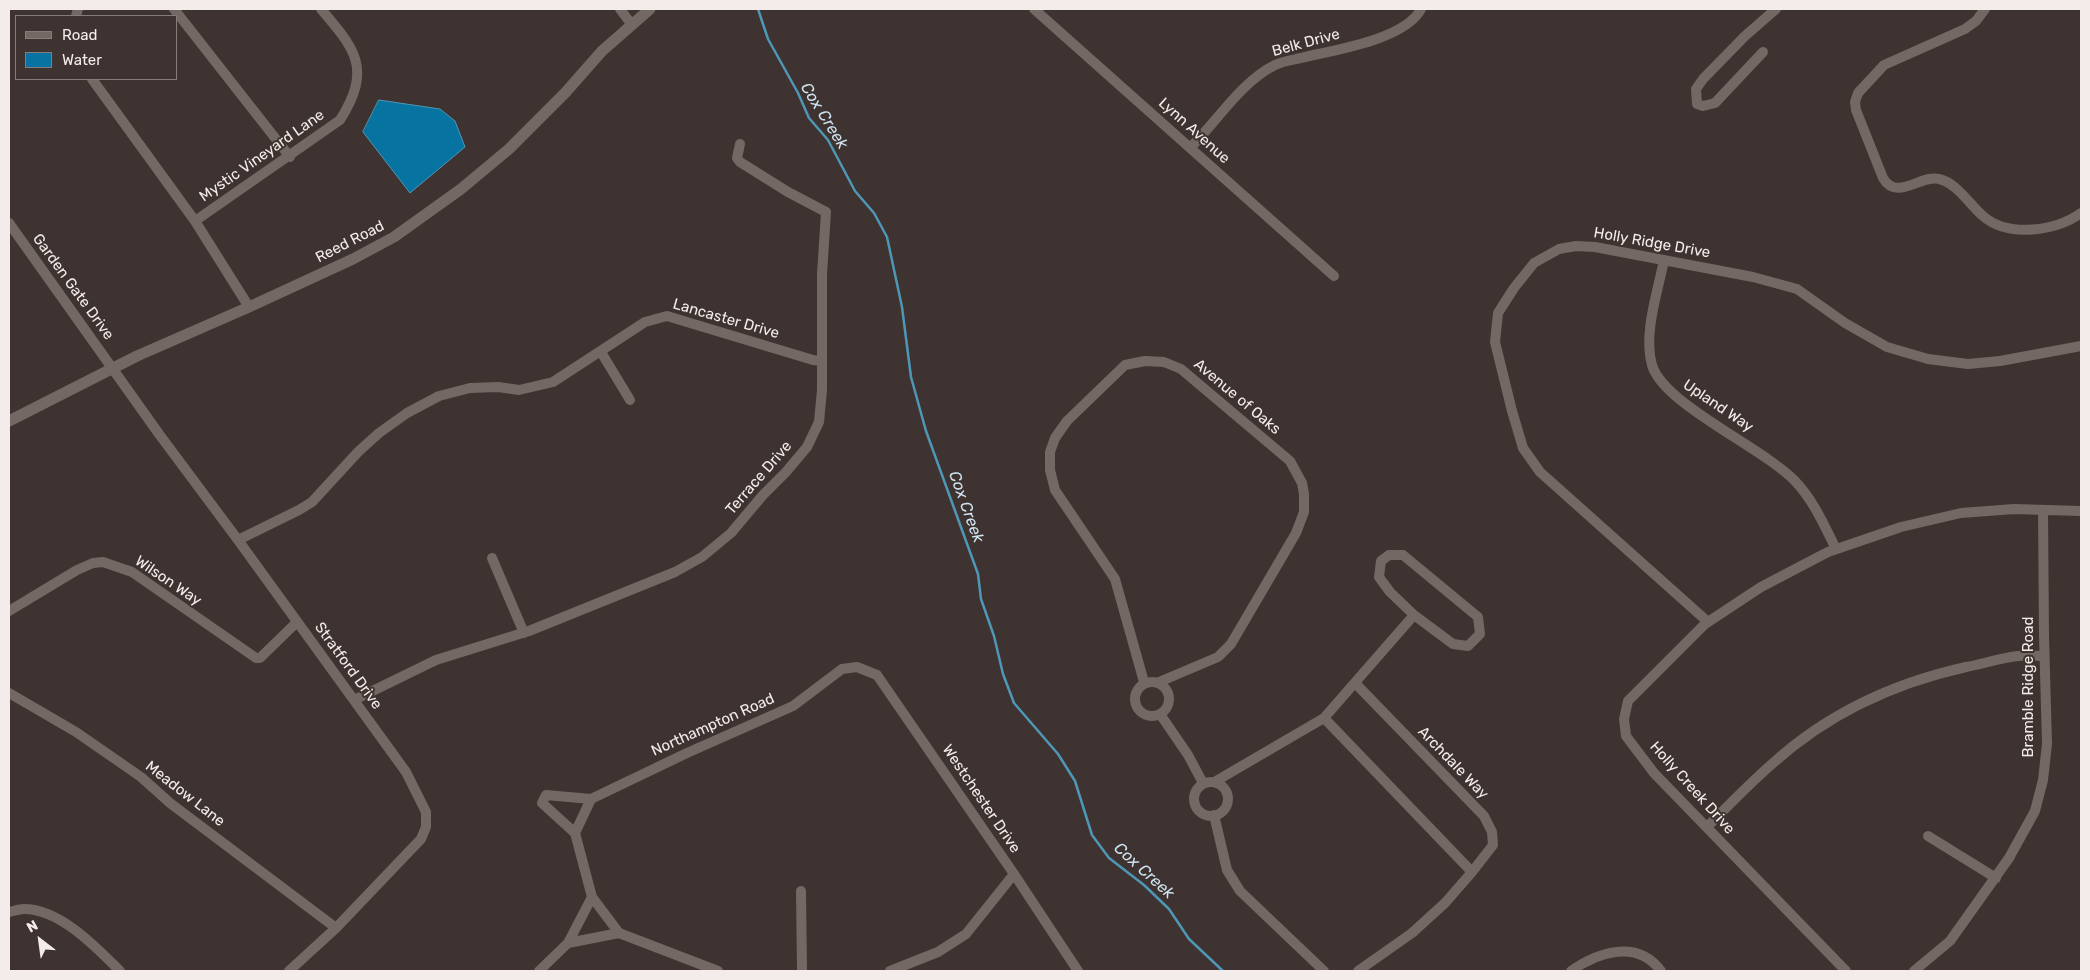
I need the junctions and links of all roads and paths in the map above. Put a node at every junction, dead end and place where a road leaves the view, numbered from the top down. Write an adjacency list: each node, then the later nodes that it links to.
1 (174, 9): 14 (street)
2 (321, 9): 14 (street, Mystic Vineyard Lane)
3 (620, 9): 9 (street)
4 (650, 9): 9 (street, Reed Road)
5 (1034, 9): 13 (street, Lynn Avenue)
6 (1421, 9): 13 (street, Belk Drive)
7 (1776, 9): 10 (street)
8 (1985, 9): 15 (street)
9 (632, 25): 20 (street, Reed Road)
10 (1762, 52)
11 (93, 80): 16 (street, Mystic Vineyard Lane)
12 (740, 144): 23 (street, Terrace Drive)
13 (1191, 147): 19 (street, Lynn Avenue)
14 (290, 157): 16 (street, Mystic Vineyard Lane)
15 (2081, 213)
16 (195, 221): 20 (street, Mystic Vineyard Lane)
17 (9, 223): 24 (street, Garden Gate Drive)
18 (1664, 260): 21 (street, Holly Ridge Drive); 30 (street, Upland Way); 35 (street, Holly Ridge Drive)
19 (1334, 276)
20 (249, 307): 24 (street, Reed Road)
21 (2081, 346)
22 (601, 352): 23 (street, Lancaster Drive); 25 (street); 29 (street, Lancaster Drive)
23 (822, 361): 36 (street, Terrace Drive)
24 (113, 368): 26 (street, Reed Road); 29 (street, Stratford Drive)
25 (630, 400)
26 (9, 420)
27 (2043, 510): 28 (street, Holly Creek Drive); 30 (street, Holly Creek Drive); 37 (street, Bramble Ridge Road)
28 (2081, 511)
29 (238, 540): 34 (street, Stratford Drive)
30 (1836, 549): 35 (street, Holly Creek Drive)
31 (492, 558): 36 (street)
32 (9, 611): 34 (street, Wilson Way)
33 (1414, 615): 33 (street); 41 (street)
34 (298, 622): 43 (street, Stratford Drive)
35 (1708, 622): 50 (street, Holly Creek Drive)
36 (524, 633): 43 (street, Terrace Drive)
37 (2044, 656): 50 (street); 55 (street, Bramble Ridge Road)
38 (842, 669): 48 (street, Northampton Road); 54 (street, Westchester Drive)
39 (1144, 682): 40 (street); 40 (street, Avenue of Oaks); 44 (street)
40 (1159, 682): 44 (street)
41 (1356, 684): 45 (street); 53 (street, Archdale Way)
42 (9, 693): 59 (street, Meadow Lane)
43 (354, 700): 59 (street, Stratford Drive)
44 (1160, 714): 47 (street)
45 (1324, 718): 46 (street); 53 (street)
46 (1216, 781): 47 (street); 49 (street)
47 (1203, 783): 49 (street)
48 (590, 799): 51 (street); 51 (street)
49 (1214, 815): 69 (street)
50 (1707, 827): 73 (street, Holly Creek Drive)
51 (575, 833): 57 (street)
52 (1928, 836): 55 (street)
53 (1472, 872): 70 (street, Archdale Way)
54 (1014, 874): 67 (street); 68 (street, Westchester Drive)
55 (1996, 878): 74 (street, Bramble Ridge Road)
56 (800, 890): 66 (street)
57 (592, 897): 60 (street); 61 (street)
58 (9, 912): 62 (street)
59 (336, 928): 63 (street, Stratford Drive)
60 (619, 933): 61 (street); 65 (street)
61 (568, 943): 64 (street)
62 (120, 971)
63 (290, 971)
64 (540, 971)
65 (718, 971)
66 (802, 971)
67 (890, 971)
68 (1078, 971)
69 (1324, 971)
70 (1358, 971)
71 (1571, 971): 72 (street)
72 (1661, 971)
73 (1846, 971)
74 (1914, 971)

